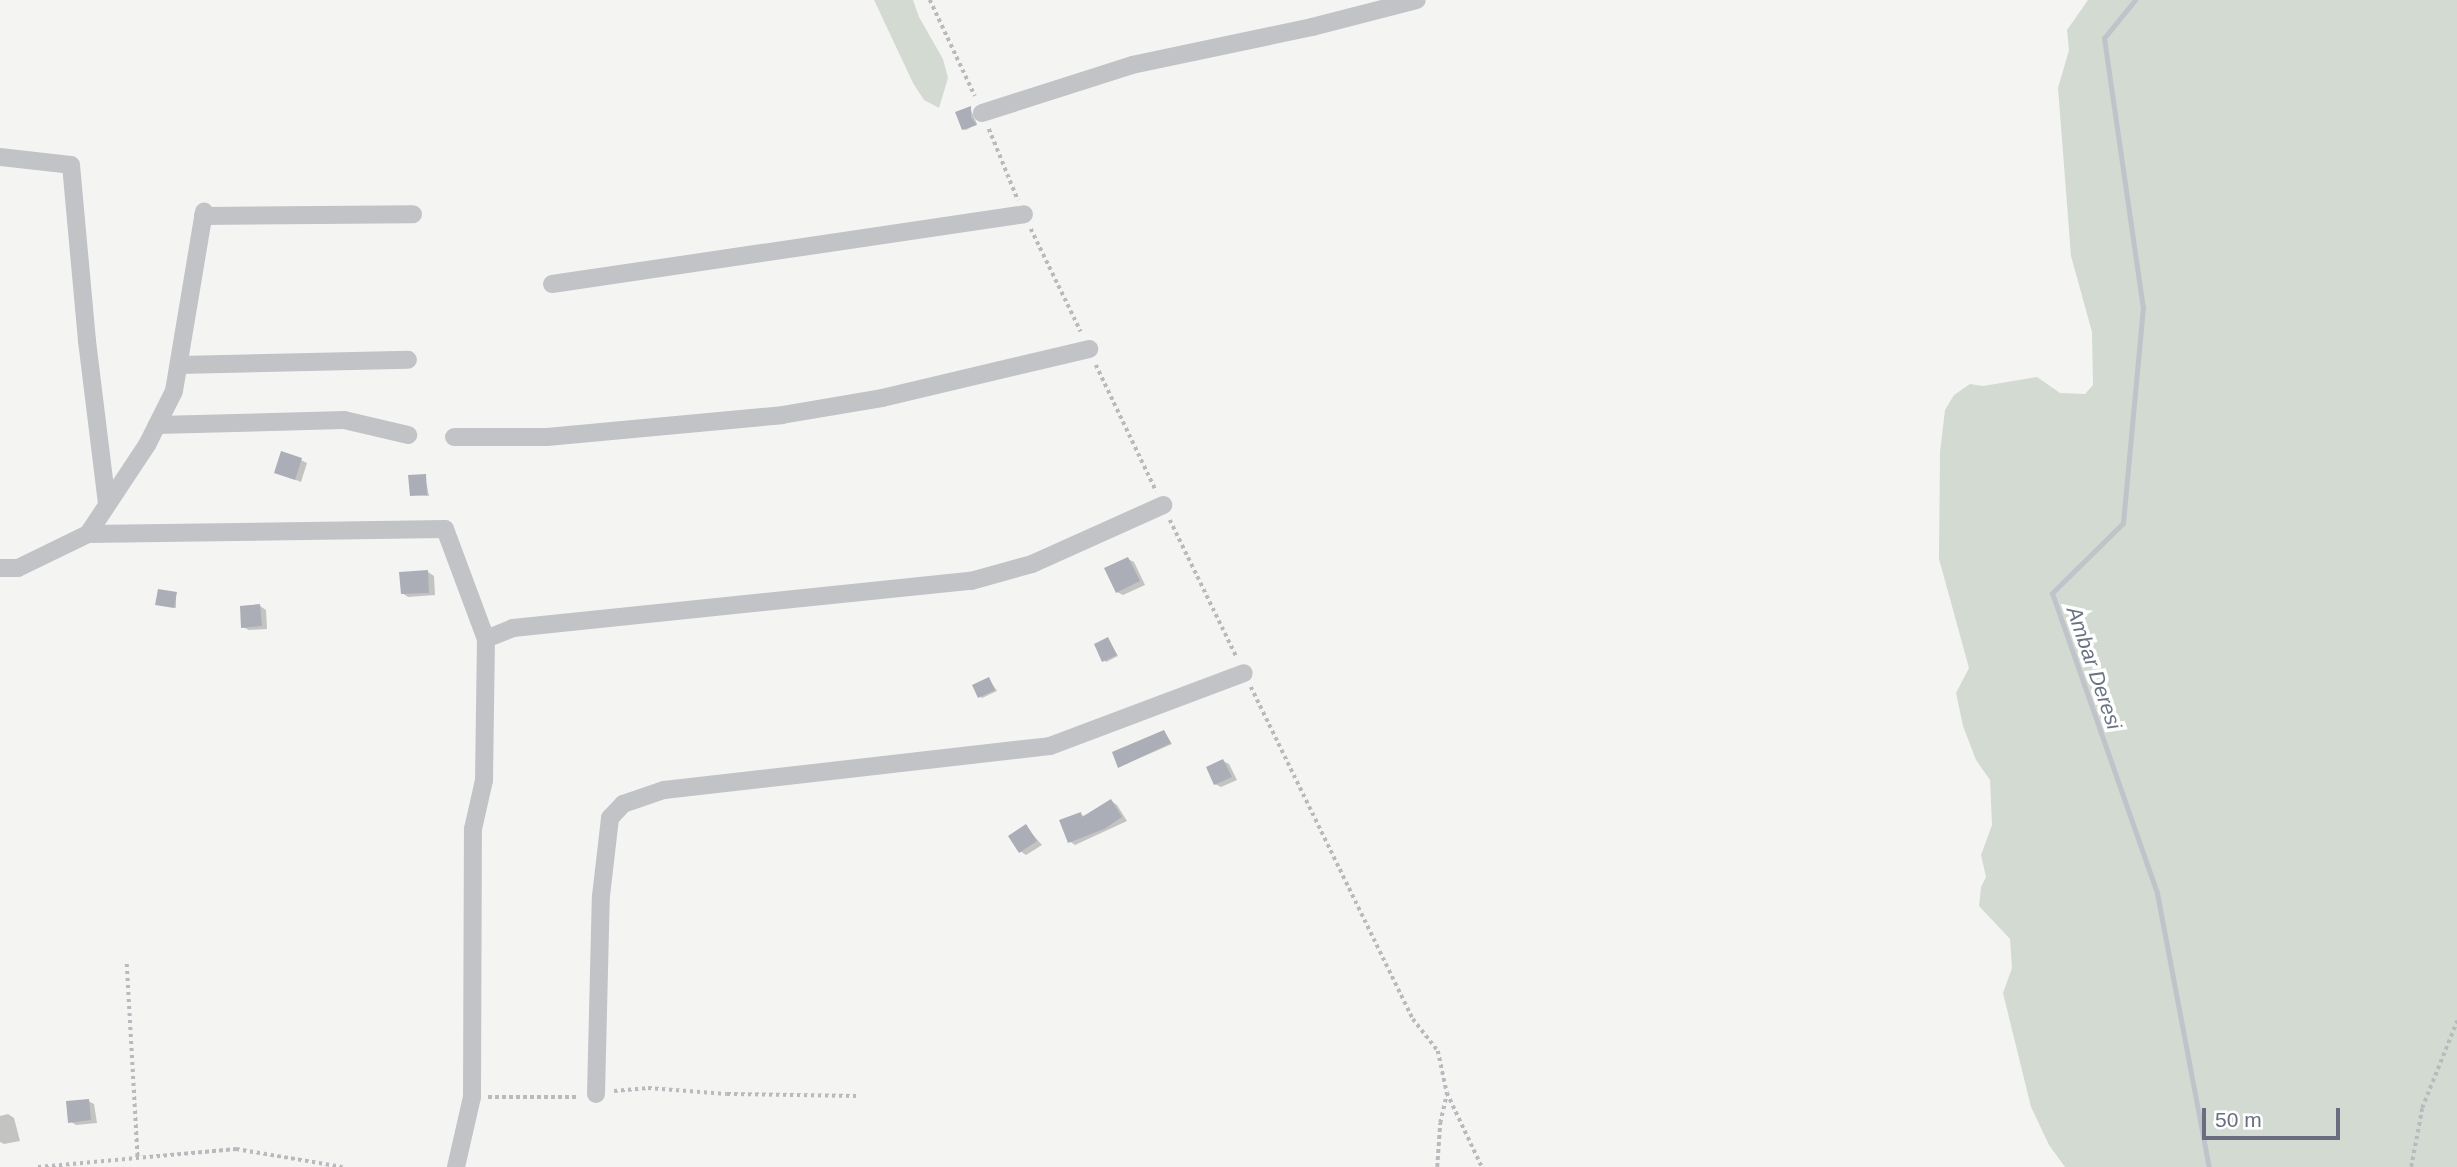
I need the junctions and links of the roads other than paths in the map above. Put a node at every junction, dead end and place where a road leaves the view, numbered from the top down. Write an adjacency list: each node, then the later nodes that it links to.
1 (1417, 0): 2 (street)
2 (982, 113)
3 (0, 157): 13 (street)
4 (413, 214): 9 (street)
5 (1024, 214): 6 (street)
6 (552, 284)
7 (1089, 349): 12 (street)
8 (408, 360): 9 (street)
9 (179, 365): 10 (street)
10 (157, 425): 11 (street); 13 (street)
11 (408, 435)
12 (454, 437)
13 (107, 504): 15 (street)
14 (1163, 505): 17 (street)
15 (88, 534): 16 (street); 17 (street)
16 (0, 568)
17 (486, 639): 20 (street)
18 (1244, 673): 19 (street)
19 (596, 1094)
20 (456, 1167)

